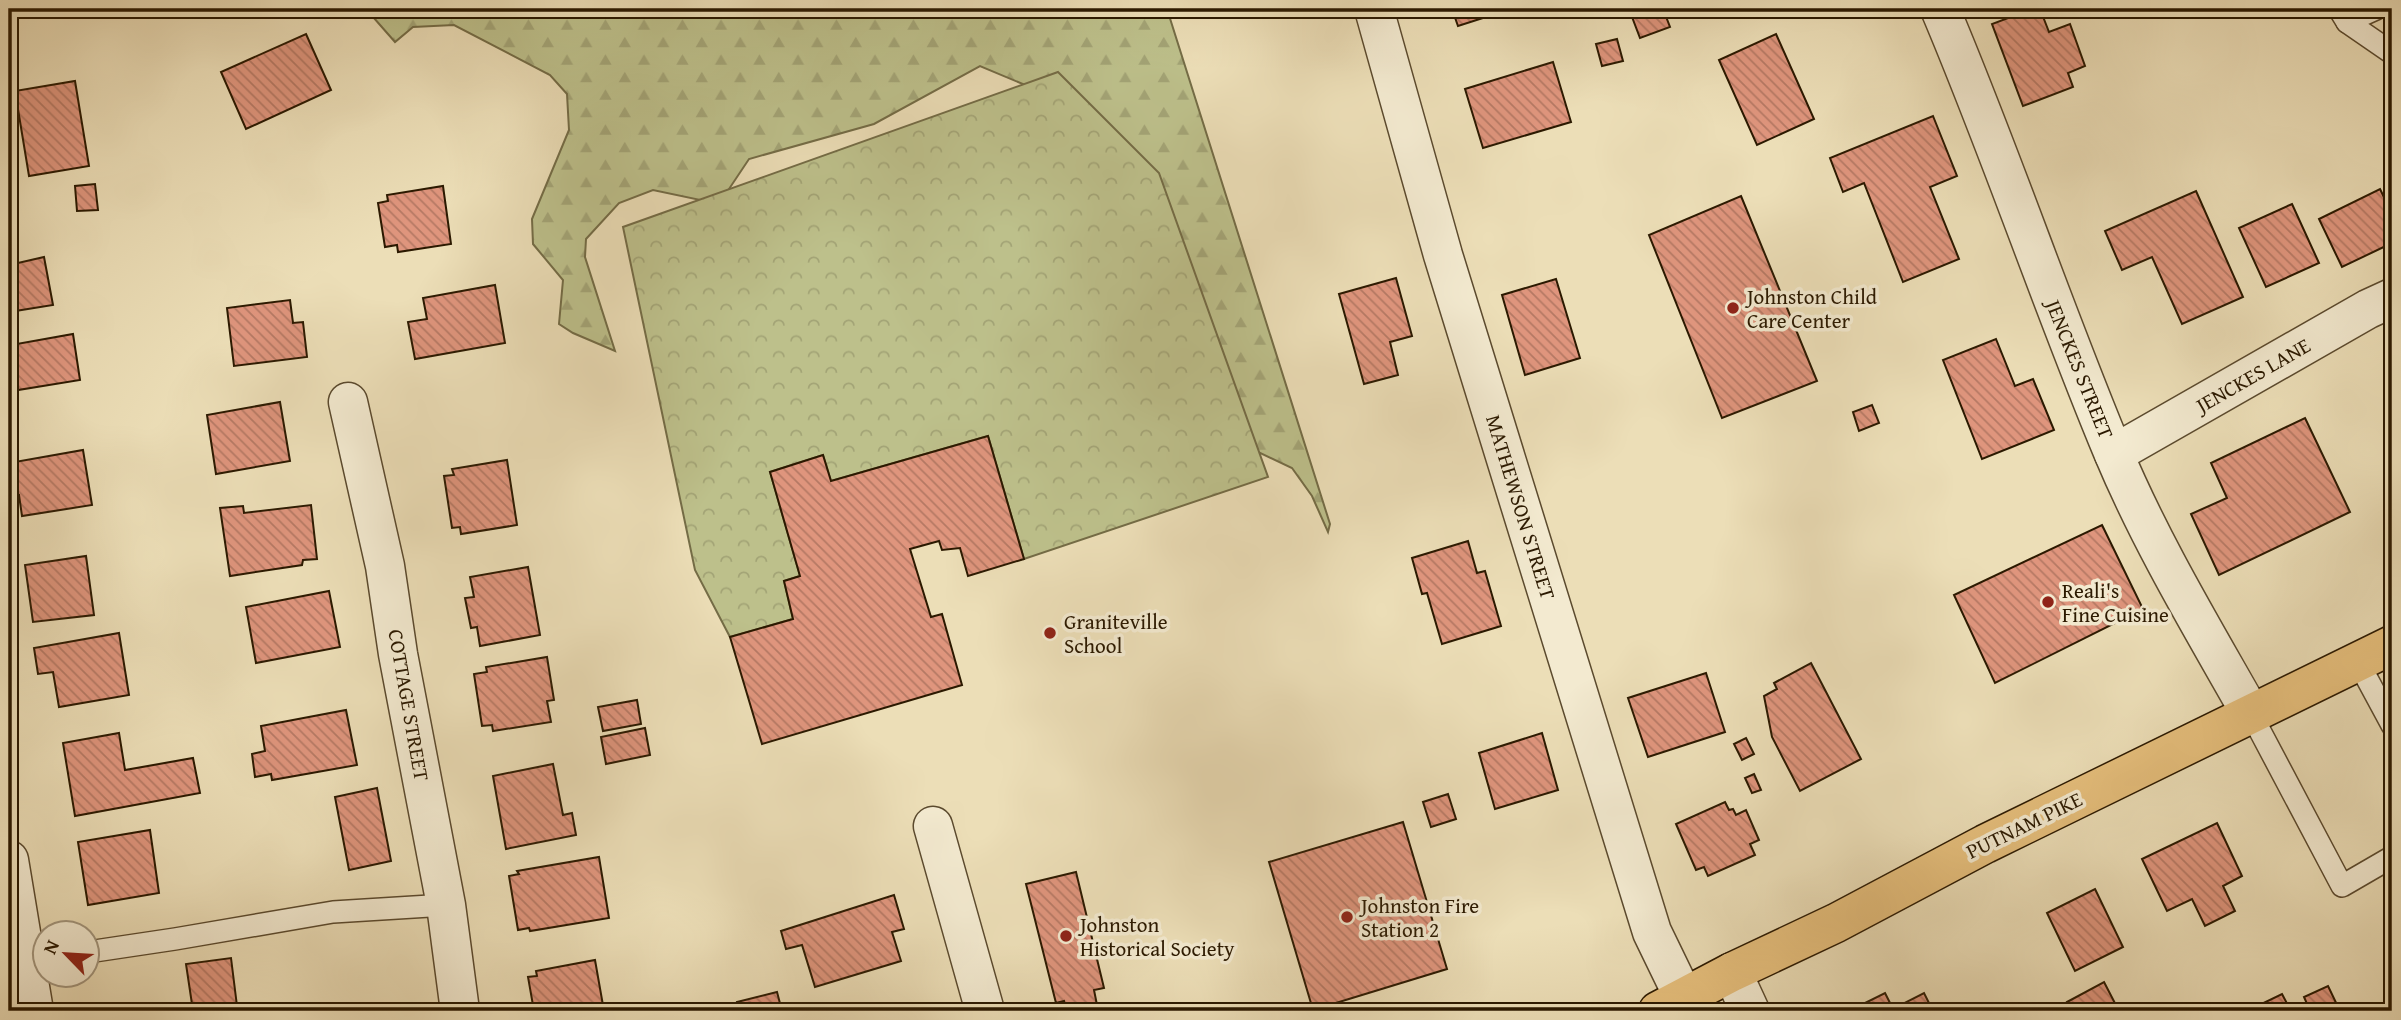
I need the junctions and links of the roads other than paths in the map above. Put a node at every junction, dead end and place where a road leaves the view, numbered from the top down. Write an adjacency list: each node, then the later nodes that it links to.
1 (1374, 9): 21 (street, MATHEWSON STREET)
2 (1940, 9): 8 (street, JENCKES STREET)
3 (2376, 9): 4 (lane)
4 (2343, 16): 5 (lane)
5 (2392, 53)
6 (2392, 298): 8 (street, JENCKES LANE)
7 (348, 401): 16 (street, COTTAGE STREET)
8 (2114, 454): 11 (street, JENCKES STREET)
9 (2392, 645): 10 (main road, PUTNAM PIKE)
10 (2358, 662): 11 (main road, PUTNAM PIKE); 12 (lane)
11 (2250, 715): 14 (lane); 19 (main road, PUTNAM PIKE)
12 (2392, 725)
13 (933, 826): 24 (street)
14 (2392, 857)
15 (9, 860): 17 (street)
16 (446, 905): 18 (lane); 23 (street, COTTAGE STREET)
17 (32, 948)
18 (102, 950)
19 (1732, 972): 21 (main road, PUTNAM PIKE); 25 (street)
20 (34, 988): 22 (street)
21 (1671, 1005)
22 (34, 1011)
23 (460, 1011)
24 (985, 1011)
25 (1750, 1011)

